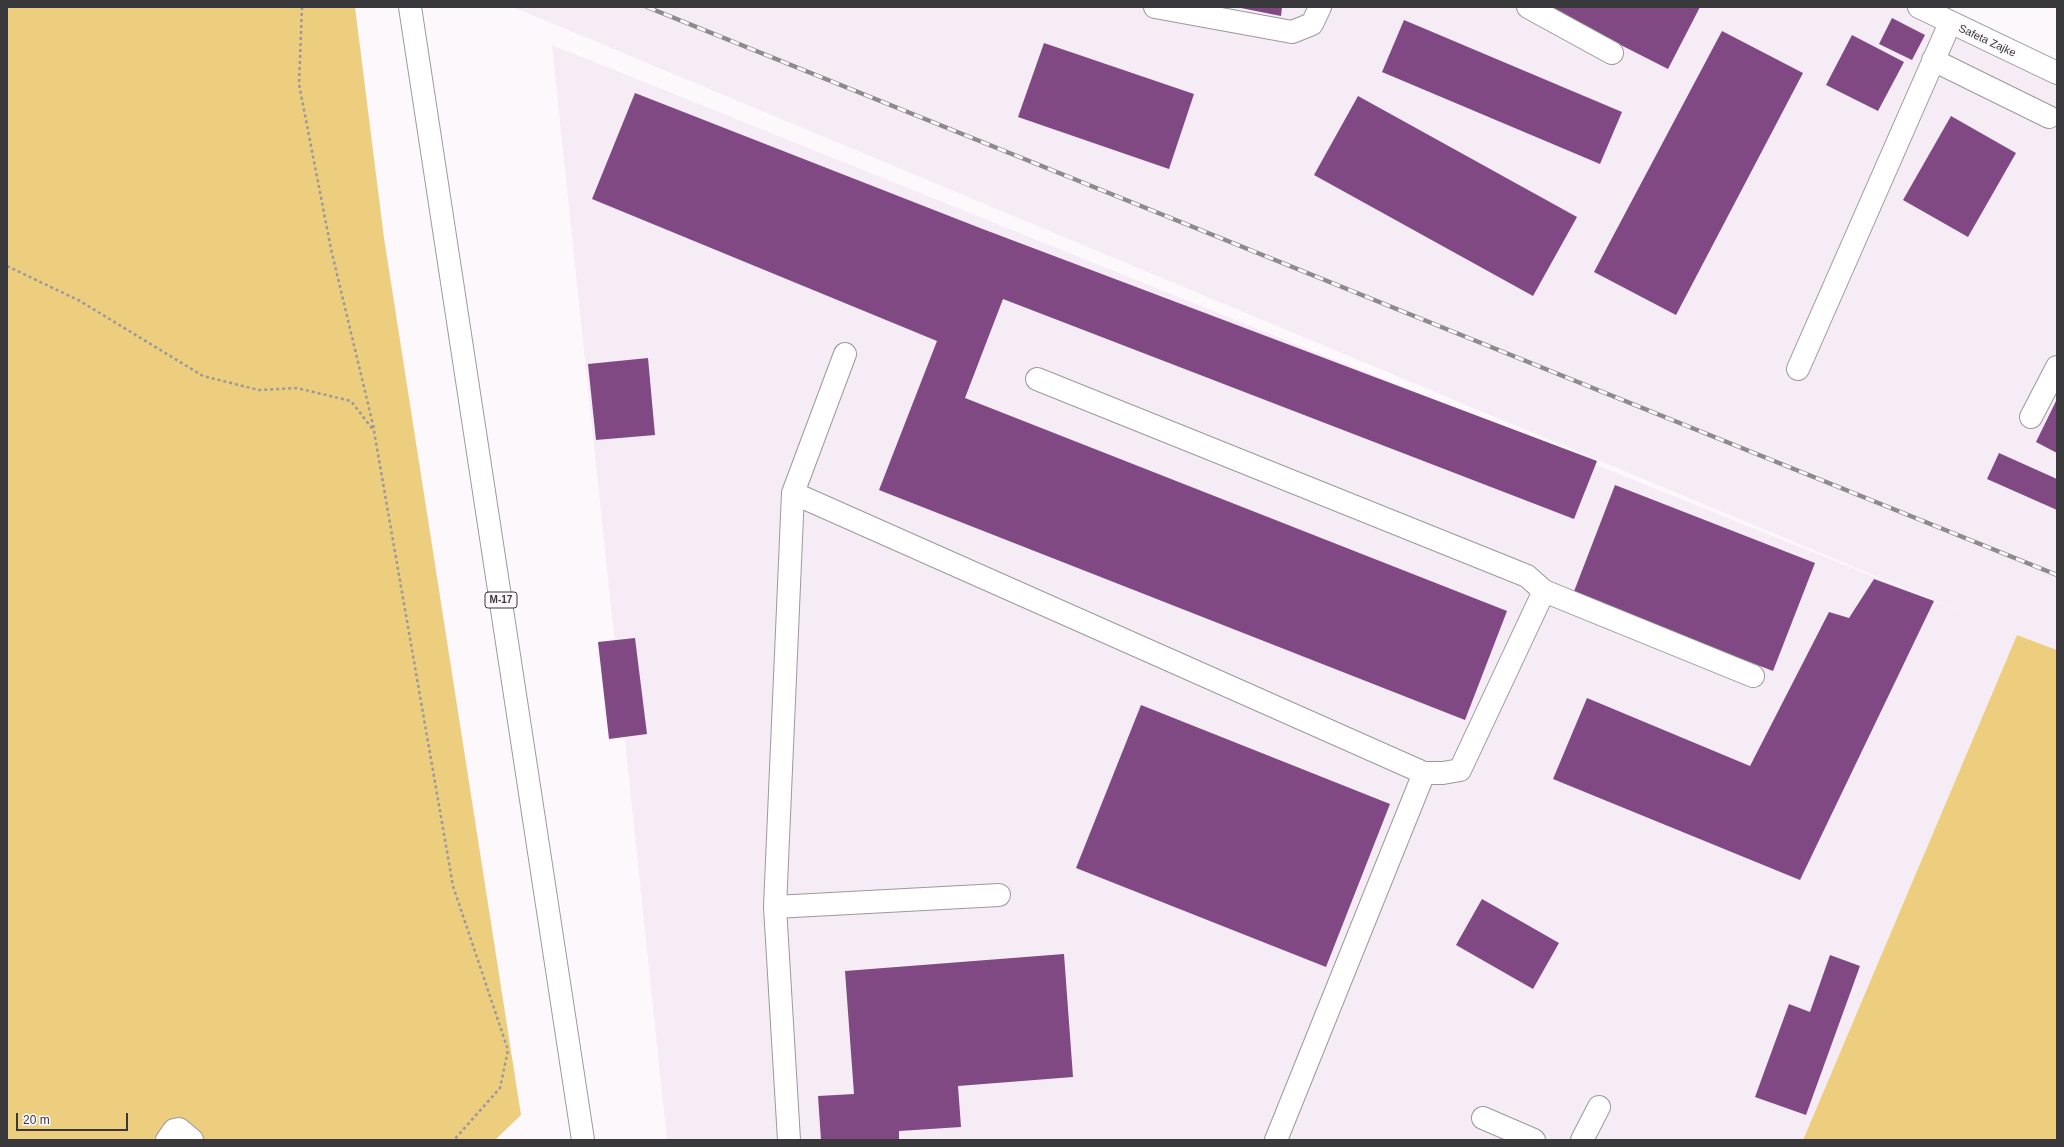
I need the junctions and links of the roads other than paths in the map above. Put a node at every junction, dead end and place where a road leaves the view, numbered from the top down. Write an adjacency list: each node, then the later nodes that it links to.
1 (410, 7): 26 (main road, M-17)
2 (1155, 7): 3 (main road)
3 (1320, 7)
4 (1528, 7): 7 (main road)
5 (1918, 7): 6 (main road, Safeta Zajke)
6 (1950, 23): 8 (main road); 9 (main road, Safeta Zajke)
7 (1612, 53)
8 (1933, 60): 10 (main road); 13 (main road)
9 (2057, 73)
10 (2049, 117)
11 (845, 354): 16 (main road)
12 (2057, 368): 15 (main road)
13 (1798, 369)
14 (1037, 379): 17 (main road)
15 (2031, 417)
16 (793, 493): 19 (main road); 21 (main road)
17 (1544, 591): 18 (main road); 19 (main road)
18 (1753, 676)
19 (1424, 774): 28 (main road)
20 (999, 895): 21 (main road)
21 (775, 907): 27 (main road)
22 (1599, 1107): 30 (main road)
23 (1483, 1118): 29 (main road)
24 (167, 1140): 25 (main road)
25 (192, 1140)
26 (583, 1140)
27 (789, 1140)
28 (1276, 1140)
29 (1534, 1140)
30 (1582, 1140)

